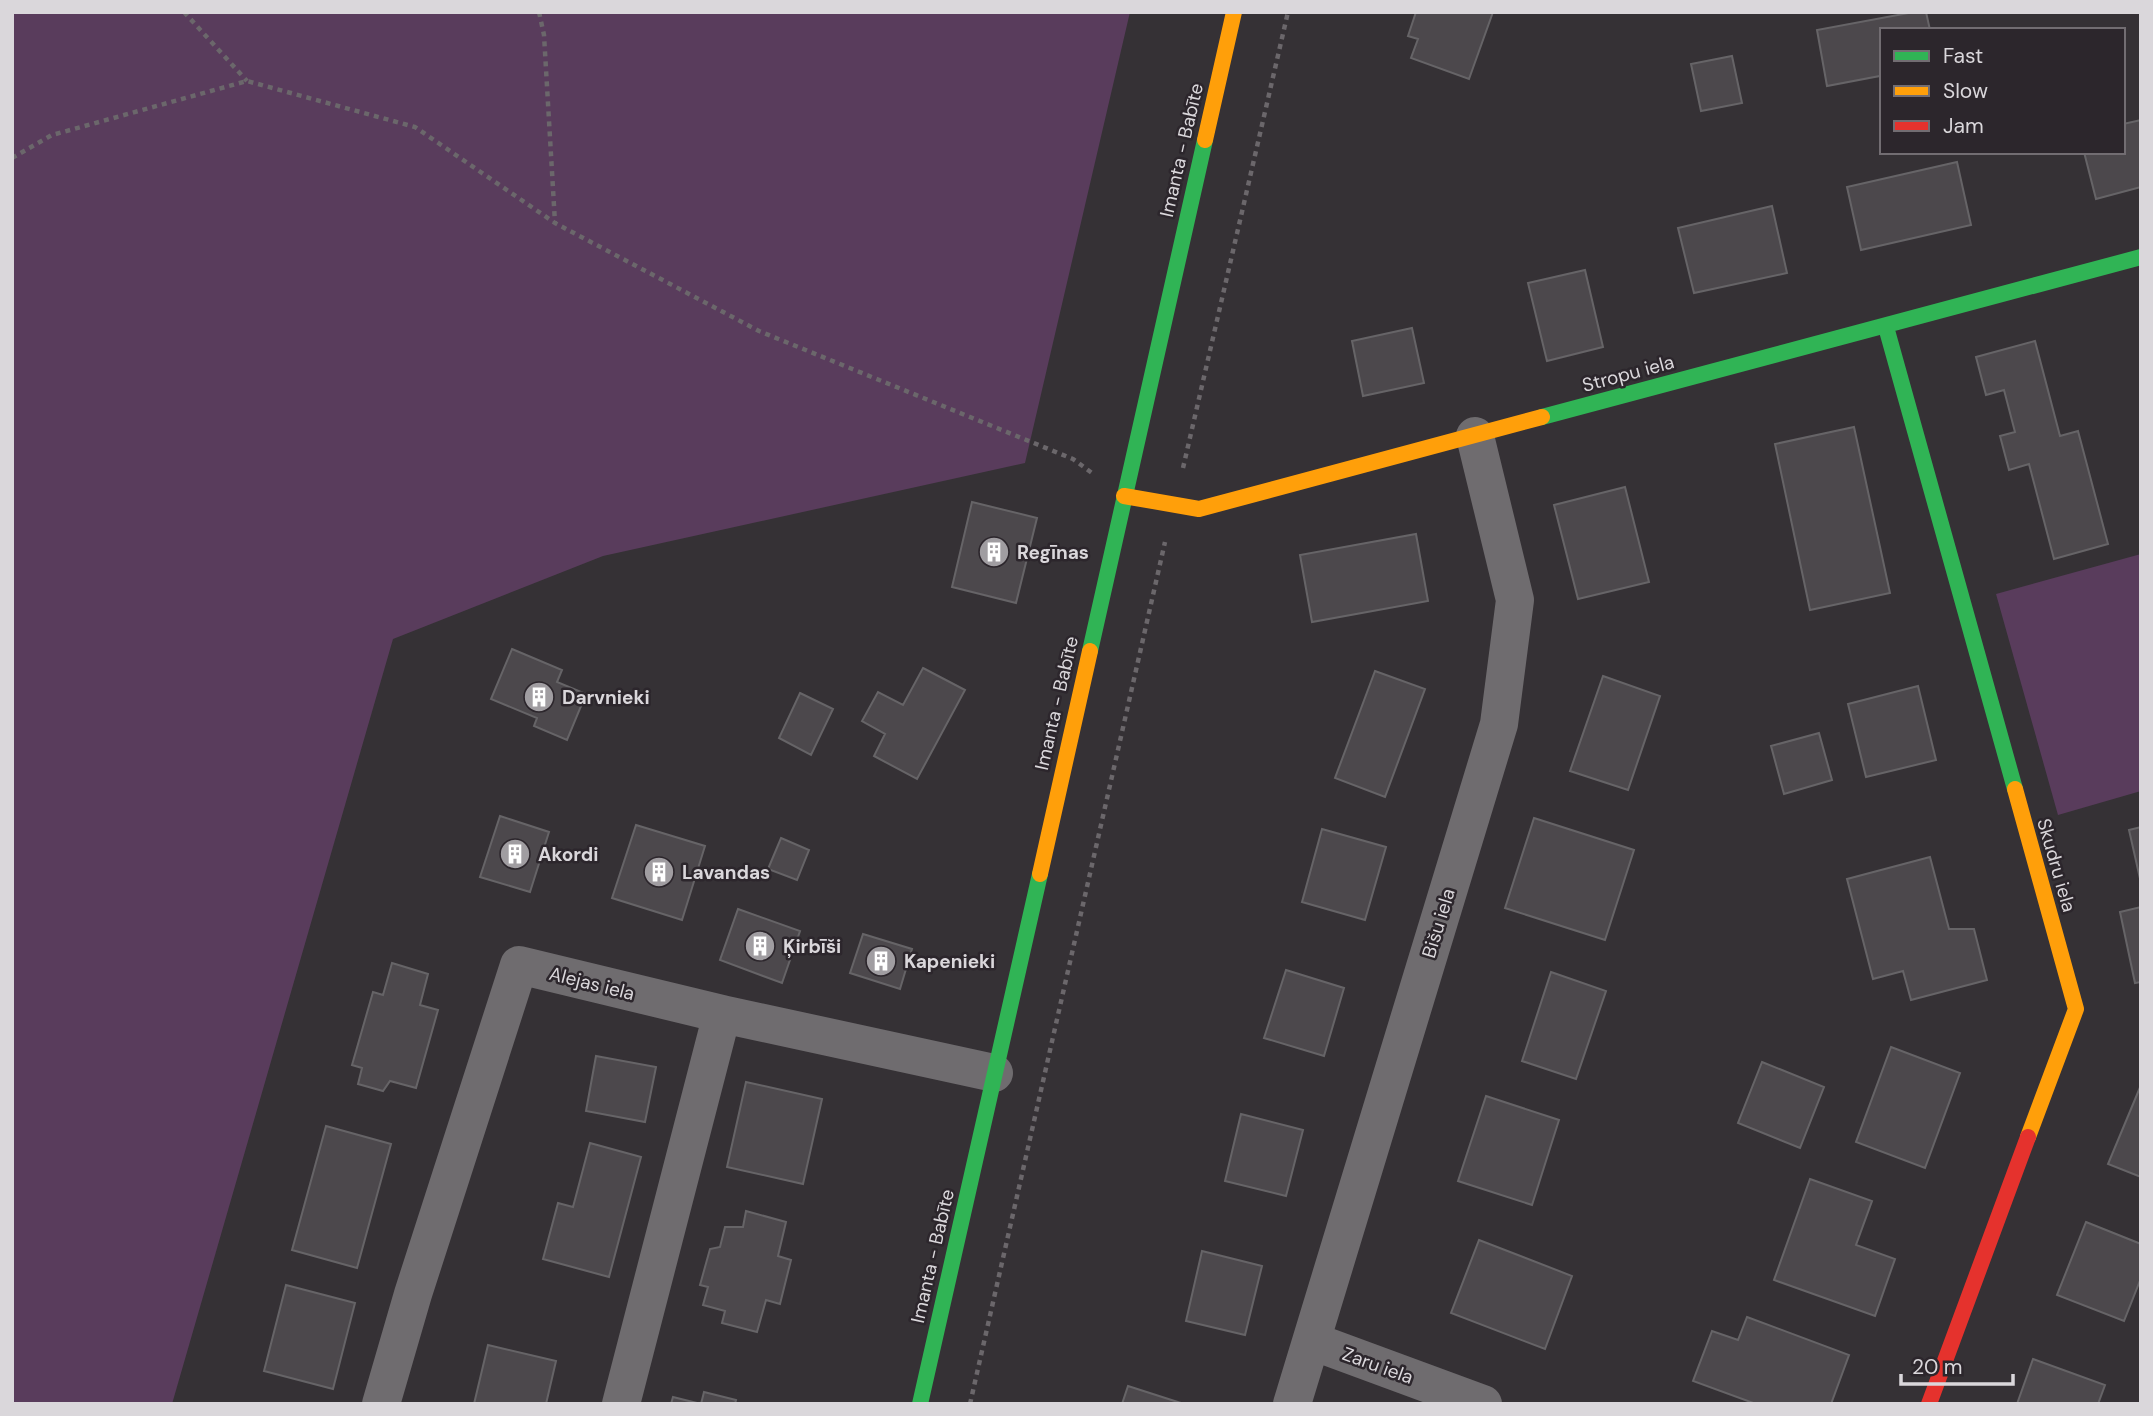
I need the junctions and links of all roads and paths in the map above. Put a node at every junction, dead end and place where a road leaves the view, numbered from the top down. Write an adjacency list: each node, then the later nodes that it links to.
1 (184, 12): 5 (path)
2 (539, 12): 7 (path)
3 (1234, 12): 11 (street, Imanta - Babīte)
4 (1288, 12): 12 (path)
5 (247, 81): 6 (path); 7 (path)
6 (12, 158)
7 (555, 223): 11 (path)
8 (2141, 257): 9 (street, Stropu iela)
9 (1886, 327): 10 (street, Stropu iela); 22 (street, Skudru iela)
10 (1475, 436): 12 (street, Stropu iela); 15 (street, Bišu iela)
11 (1124, 496): 12 (street, Stropu iela); 14 (street, Imanta - Babīte)
12 (1174, 507): 19 (path)
13 (722, 1014): 14 (street); 16 (street, Alejas iela); 17 (street)
14 (994, 1073): 18 (street, Imanta - Babīte)
15 (1312, 1341): 20 (street, Bišu iela); 21 (street, Zaru iela)
16 (381, 1404)
17 (621, 1404)
18 (920, 1404)
19 (970, 1404)
20 (1292, 1404)
21 (1483, 1404)
22 (1929, 1404)

